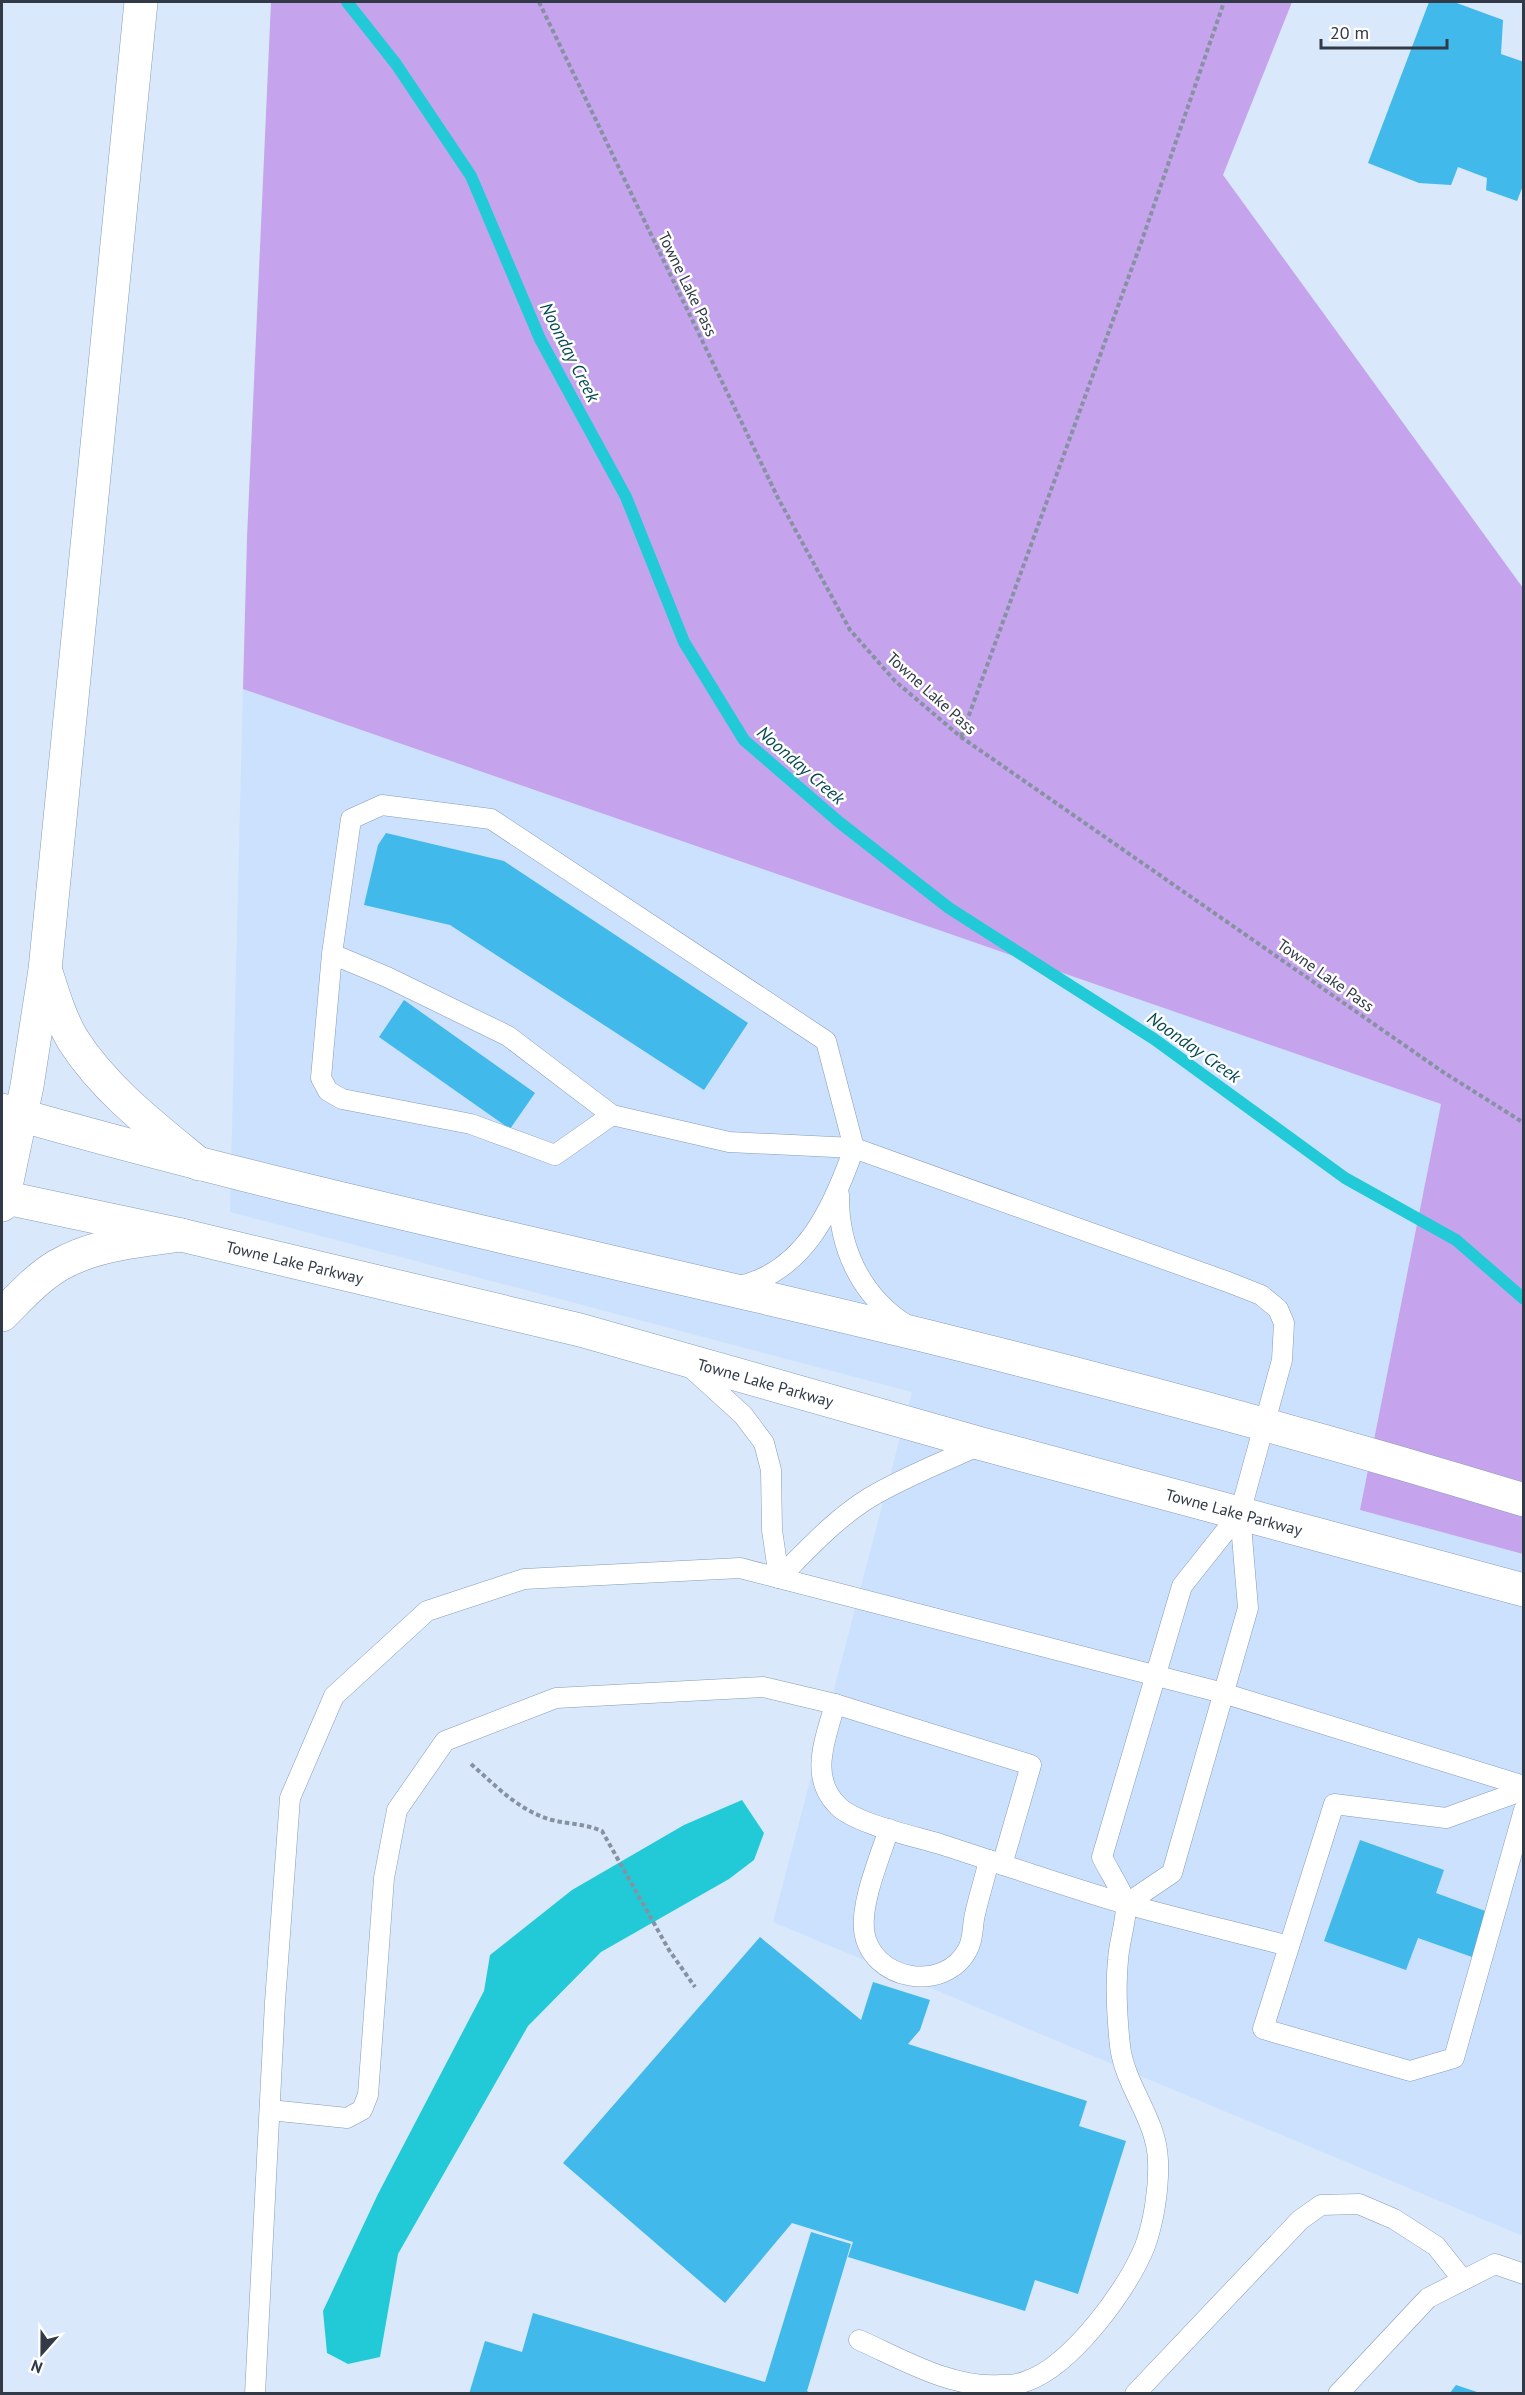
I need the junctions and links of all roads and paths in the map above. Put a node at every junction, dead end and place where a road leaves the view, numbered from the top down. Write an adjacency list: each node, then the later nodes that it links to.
1 (141, 2): 6 (main road)
2 (539, 2): 4 (path, Towne Lake Pass)
3 (1224, 2): 4 (path)
4 (961, 737): 9 (path, Towne Lake Pass)
5 (332, 954): 8 (lane); 8 (lane); 10 (lane)
6 (45, 970): 7 (main road); 11 (main road)
7 (11, 1112): 11 (main road); 13 (main road)
8 (612, 1115): 10 (lane)
9 (1524, 1123)
10 (854, 1148): 12 (lane); 20 (lane)
11 (199, 1164): 16 (main road)
12 (839, 1191): 16 (lane); 18 (lane)
13 (2, 1197): 14 (main road); 15 (main road, Towne Lake Parkway)
14 (2, 1204)
15 (181, 1235): 17 (main road); 19 (main road, Towne Lake Parkway)
16 (723, 1289): 18 (main road)
17 (2, 1315)
18 (922, 1335): 20 (main road)
19 (678, 1356): 21 (main road, Towne Lake Parkway); 24 (lane)
20 (1265, 1424): 22 (main road); 23 (lane)
21 (982, 1444): 23 (main road, Towne Lake Parkway); 24 (lane)
22 (1524, 1500)
23 (1240, 1513): 25 (main road, Towne Lake Parkway); 26 (lane); 27 (lane)
24 (779, 1578): 26 (lane); 37 (lane)
25 (1524, 1590)
26 (1155, 1675): 27 (lane); 34 (lane)
27 (1223, 1693): 30 (lane); 34 (lane)
28 (835, 1704): 29 (lane); 32 (lane); 33 (lane)
29 (445, 1741): 36 (path); 37 (lane)
30 (1524, 1788): 35 (lane)
31 (1524, 1810): 35 (lane)
32 (889, 1828): 33 (lane); 33 (lane)
33 (996, 1862): 34 (lane)
34 (1126, 1904): 35 (lane); 40 (lane)
35 (1289, 1946)
36 (695, 1987)
37 (270, 2110): 41 (lane)
38 (1524, 2274): 39 (lane)
39 (1464, 2280): 42 (lane); 43 (lane)
40 (859, 2340)
41 (255, 2394)
42 (1135, 2394)
43 (1338, 2394)

